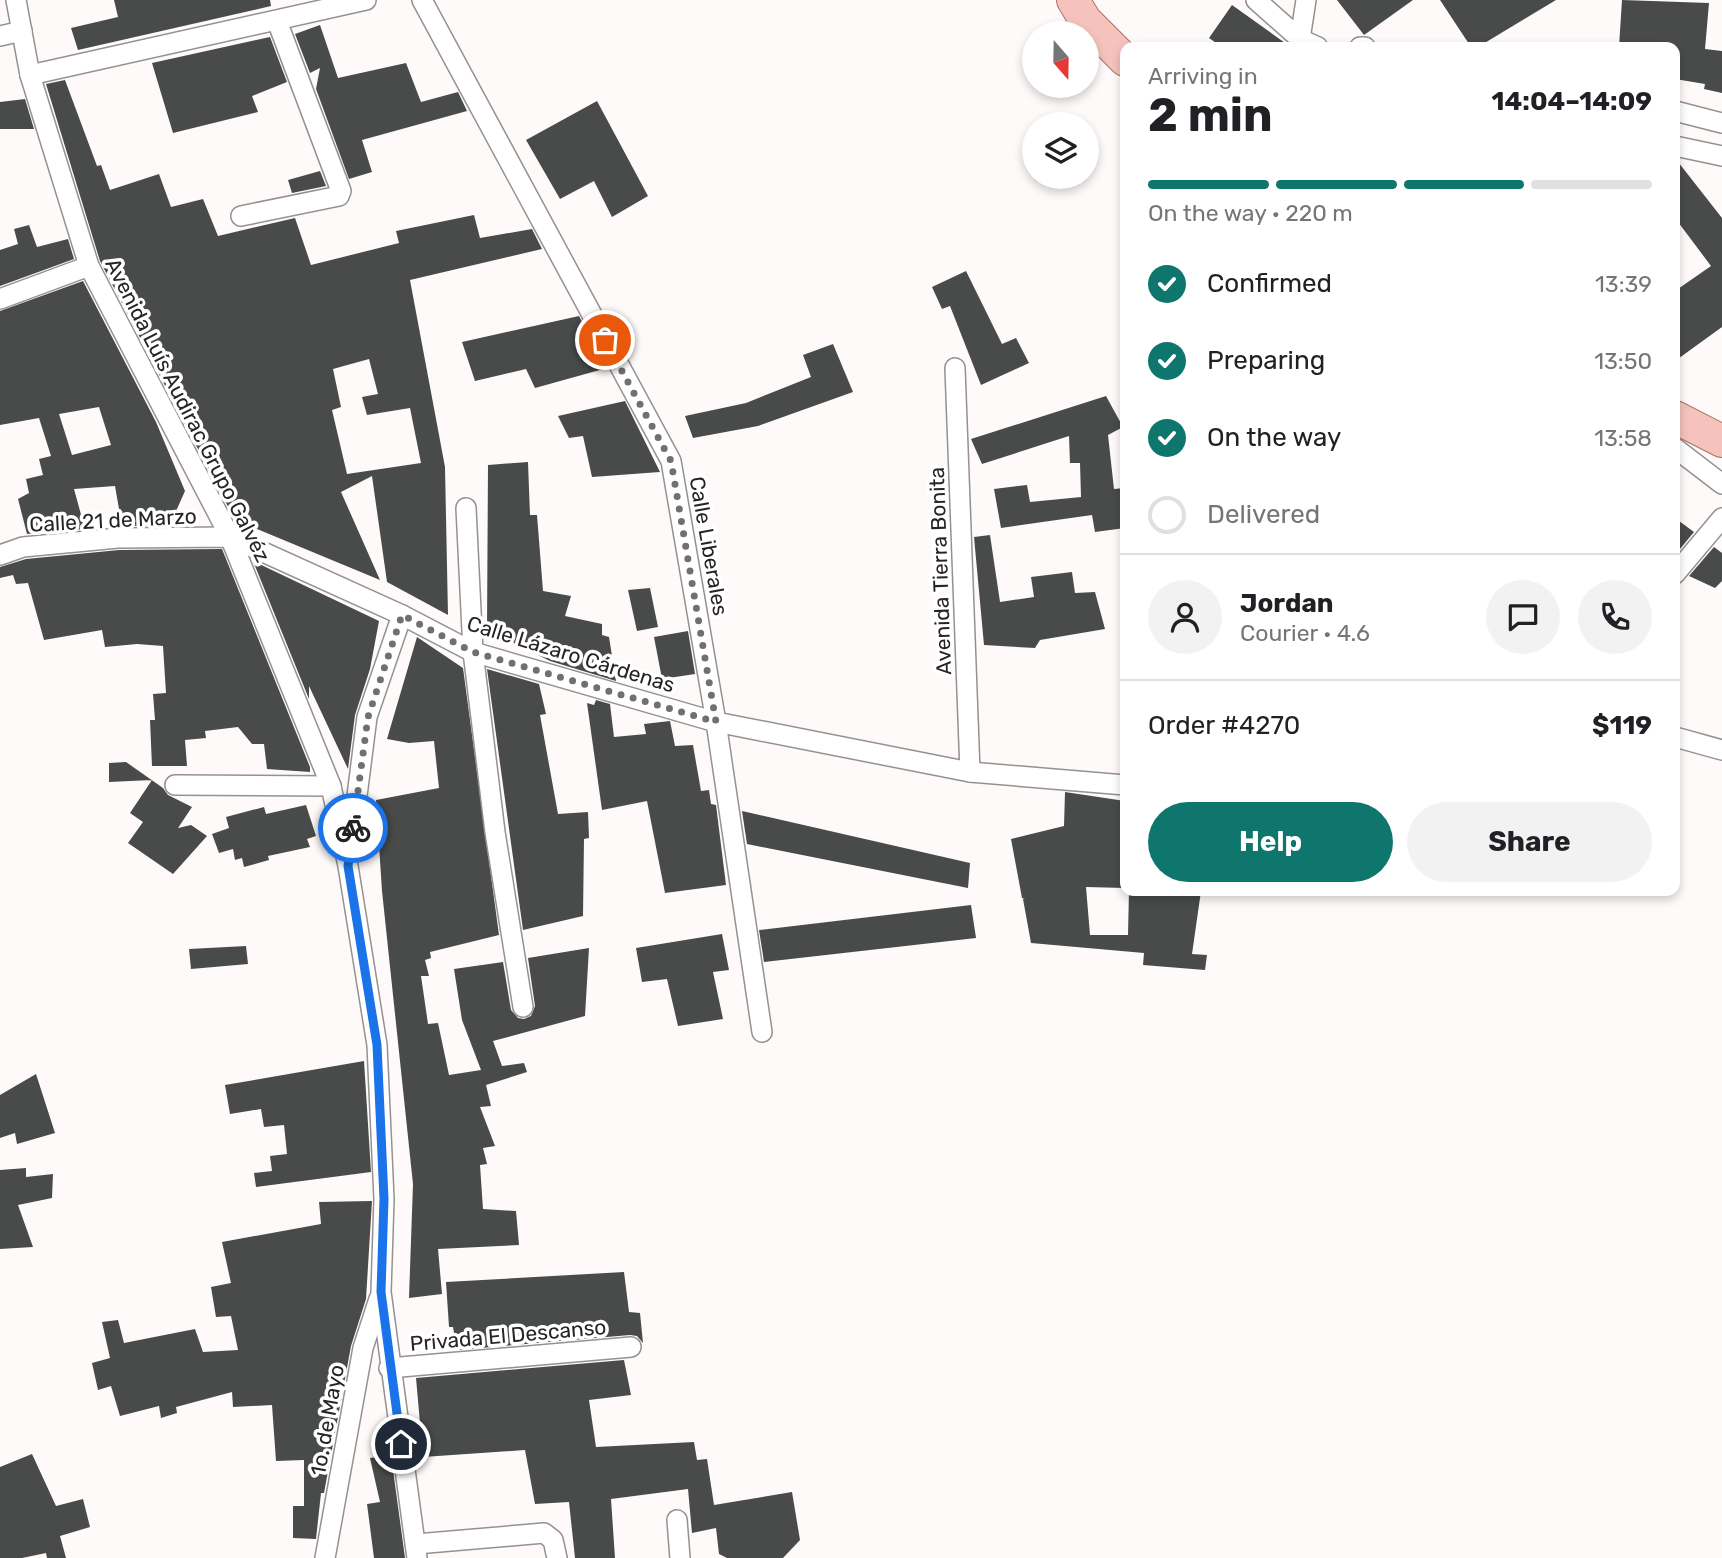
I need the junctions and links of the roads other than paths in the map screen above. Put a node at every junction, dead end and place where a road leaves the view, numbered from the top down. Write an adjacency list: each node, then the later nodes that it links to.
1 (16, 0): 9 (street, Avenida Luís Audirac Grupo Galvéz)
2 (366, 0): 8 (street)
3 (422, 0): 37 (street, Calle Liberales)
4 (1073, 0): 14 (main road)
5 (1094, 0): 11 (main road)
6 (1256, 0): 12 (street)
7 (1306, 0): 13 (street)
8 (277, 21): 15 (street); 20 (street)
9 (22, 31): 10 (street); 15 (street, Avenida Luís Audirac Grupo Galvéz)
10 (0, 36)
11 (1136, 42)
12 (1308, 42)
13 (1309, 42)
14 (1120, 55)
15 (30, 75): 21 (street, Avenida Luís Audirac Grupo Galvéz)
16 (1680, 112): 17 (street)
17 (1722, 122)
18 (1680, 147): 19 (street)
19 (1722, 156)
20 (242, 216)
21 (89, 266): 22 (street); 32 (street, Avenida Luís Audirac Grupo Galvéz)
22 (0, 299)
23 (955, 368): 40 (street, Avenida Tierra Bonita)
24 (1680, 396): 25 (main road)
25 (1722, 417)
26 (1680, 419): 27 (main road)
27 (1722, 440)
28 (1680, 453): 29 (street)
29 (1722, 484)
30 (466, 508): 36 (street)
31 (1722, 518): 34 (street)
32 (230, 537): 33 (street, Calle 21 de Marzo); 35 (street, Calle Lázaro Cárdenas); 43 (street, Avenida Luís Audirac Grupo Galvéz)
33 (0, 555)
34 (1680, 568)
35 (402, 615): 36 (street, Calle Lázaro Cárdenas); 44 (street)
36 (473, 652): 37 (street, Calle Lázaro Cárdenas); 45 (street)
37 (716, 722): 40 (street, Calle Lázaro Cárdenas); 46 (street, Calle Liberales)
38 (1680, 738): 39 (street)
39 (1722, 750)
40 (970, 772): 42 (street, Calle Lázaro Cárdenas)
41 (175, 785): 43 (street)
42 (1120, 785)
43 (331, 786): 44 (street, Avenida Luís Audirac Grupo Galvéz)
44 (348, 866): 47 (street, Avenida Luís Audirac Grupo Galvéz)
45 (523, 1007)
46 (762, 1032)
47 (381, 1292): 49 (street); 52 (street, 1o. de Mayo)
48 (631, 1347): 49 (street, Privada El Descanso)
49 (389, 1368): 51 (street)
50 (677, 1520): 54 (street)
51 (416, 1551): 53 (street)
52 (325, 1558)
53 (556, 1558)
54 (680, 1558)

